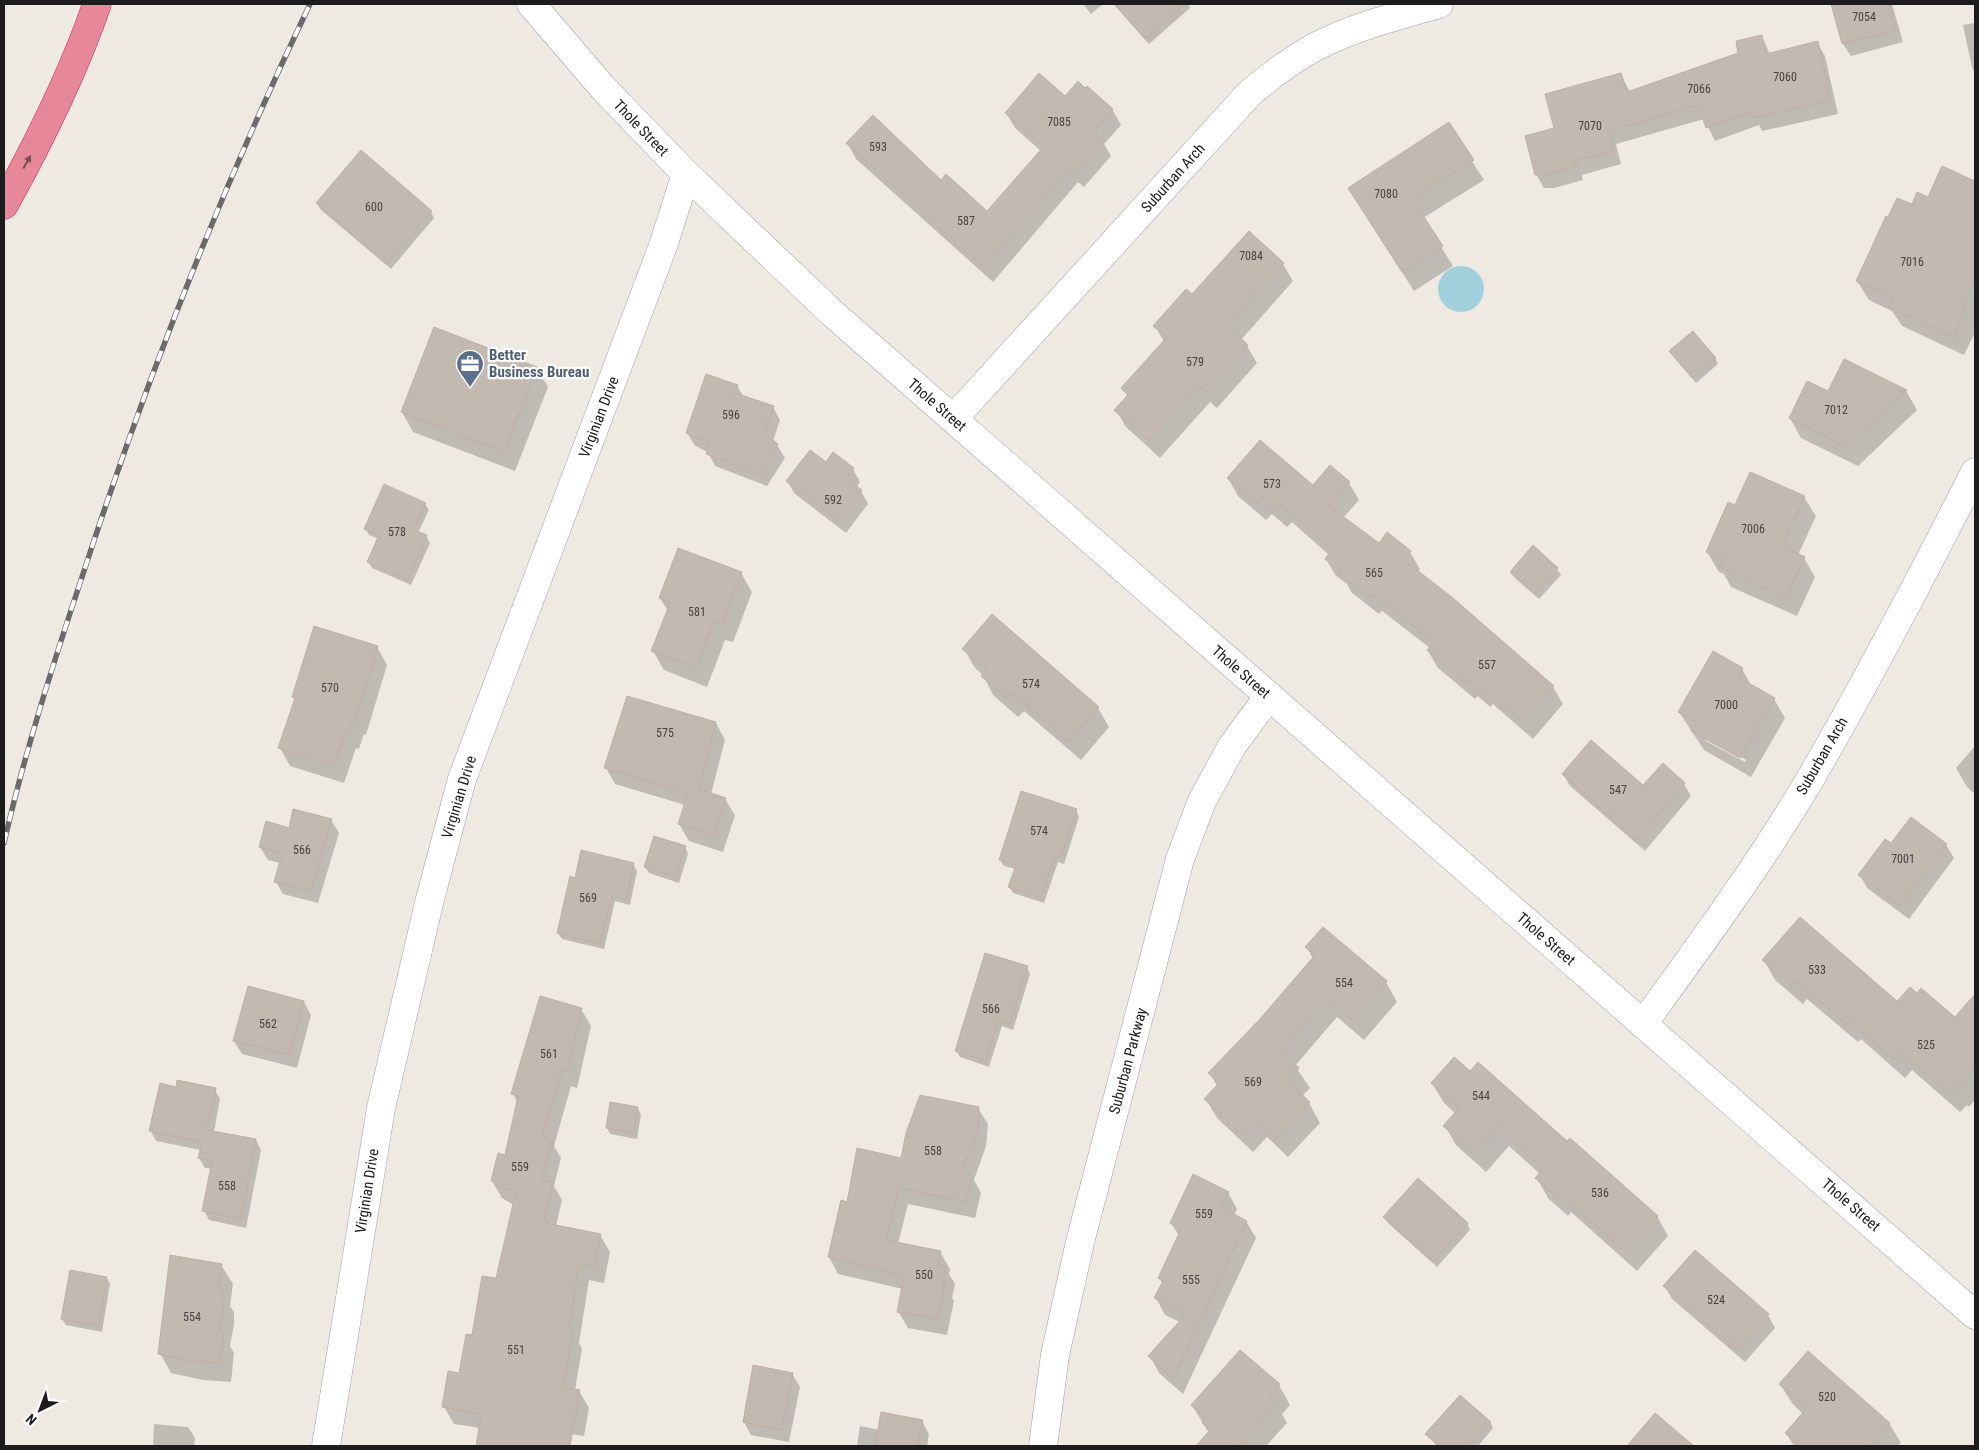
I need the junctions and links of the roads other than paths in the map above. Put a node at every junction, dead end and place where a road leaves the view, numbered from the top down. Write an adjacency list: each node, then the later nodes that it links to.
1 (97, 4): 5 (highway, one-way to 1)
2 (532, 4): 4 (street, Thole Street)
3 (1439, 4): 6 (street, Suburban Arch)
4 (686, 174): 6 (street, Thole Street); 11 (street, Virginian Drive)
5 (4, 205)
6 (953, 419): 8 (street, Thole Street)
7 (1975, 472): 9 (street, Suburban Arch)
8 (1268, 696): 9 (street, Thole Street); 12 (street, Suburban Parkway)
9 (1643, 1024): 10 (street, Thole Street)
10 (1975, 1315)
11 (326, 1446)
12 (1043, 1446)

